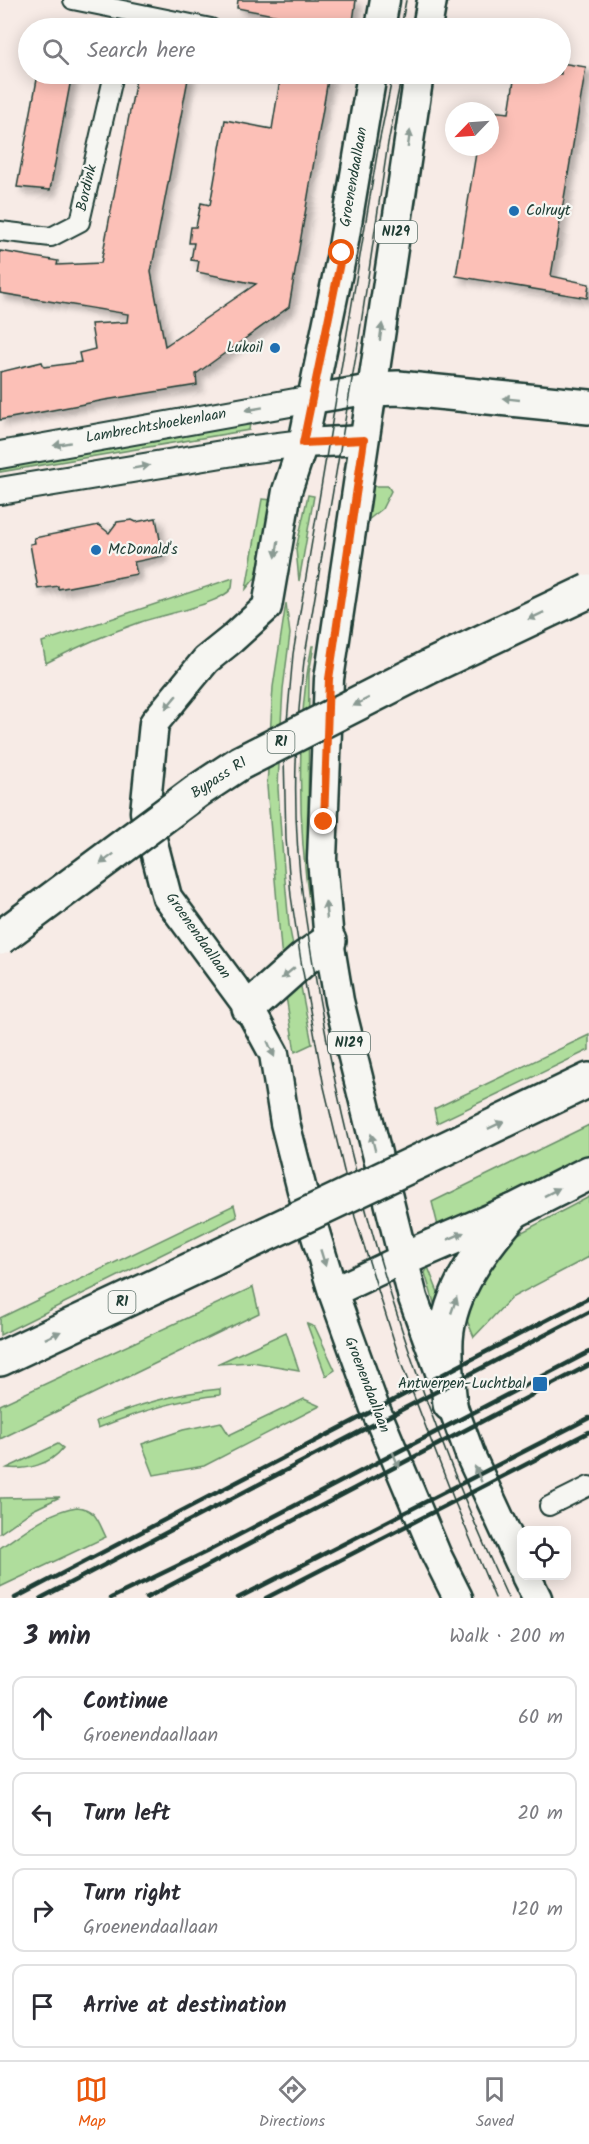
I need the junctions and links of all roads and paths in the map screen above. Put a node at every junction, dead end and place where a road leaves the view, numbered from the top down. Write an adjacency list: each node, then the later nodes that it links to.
1 (73, 0): 4 (street)
2 (385, 0): 5 (main road)
3 (432, 0): 6 (main road)
4 (122, 18)
5 (382, 18)
6 (429, 18)
7 (112, 84): 10 (street, Bordink)
8 (370, 84): 12 (main road, Groenendaallaan)
9 (418, 84): 11 (main road, N129, one-way to 9)
10 (0, 231)
11 (372, 389): 12 (main road); 13 (highway, one-way to 11); 14 (main road, N129)
12 (312, 399): 15 (main road, Groenendaallaan); 16 (street, Lambrechtshoekenlaan, one-way to 16)
13 (579, 406)
14 (364, 440): 15 (main road); 20 (main road, N129, one-way to 14)
15 (303, 443): 17 (street, one-way to 15); 21 (main road, Groenendaallaan, one-way to 21)
16 (0, 455)
17 (0, 491)
18 (589, 591): 19 (highway, Bypass R1 / R1, one-way to 19, bridge)
19 (0, 938)
20 (329, 941): 21 (highway, one-way to 21); 25 (main road, N129, one-way to 20)
21 (249, 1008): 26 (main road, Groenendaallaan, one-way to 26)
22 (589, 1080): 27 (highway, R1, one-way to 22, bridge)
23 (589, 1173): 24 (highway, one-way to 23)
24 (514, 1211): 25 (highway, one-way to 24); 28 (highway, one-way to 24)
25 (403, 1259): 26 (main road); 28 (main road, N129)
26 (333, 1292): 33 (main road, Groenendaallaan, one-way to 33)
27 (0, 1359)
28 (450, 1404): 31 (main road, N129, one-way to 28)
29 (589, 1485): 30 (street)
30 (549, 1506)
31 (517, 1556)
32 (528, 1580): 34 (main road)
33 (458, 1598)
34 (537, 1598)

